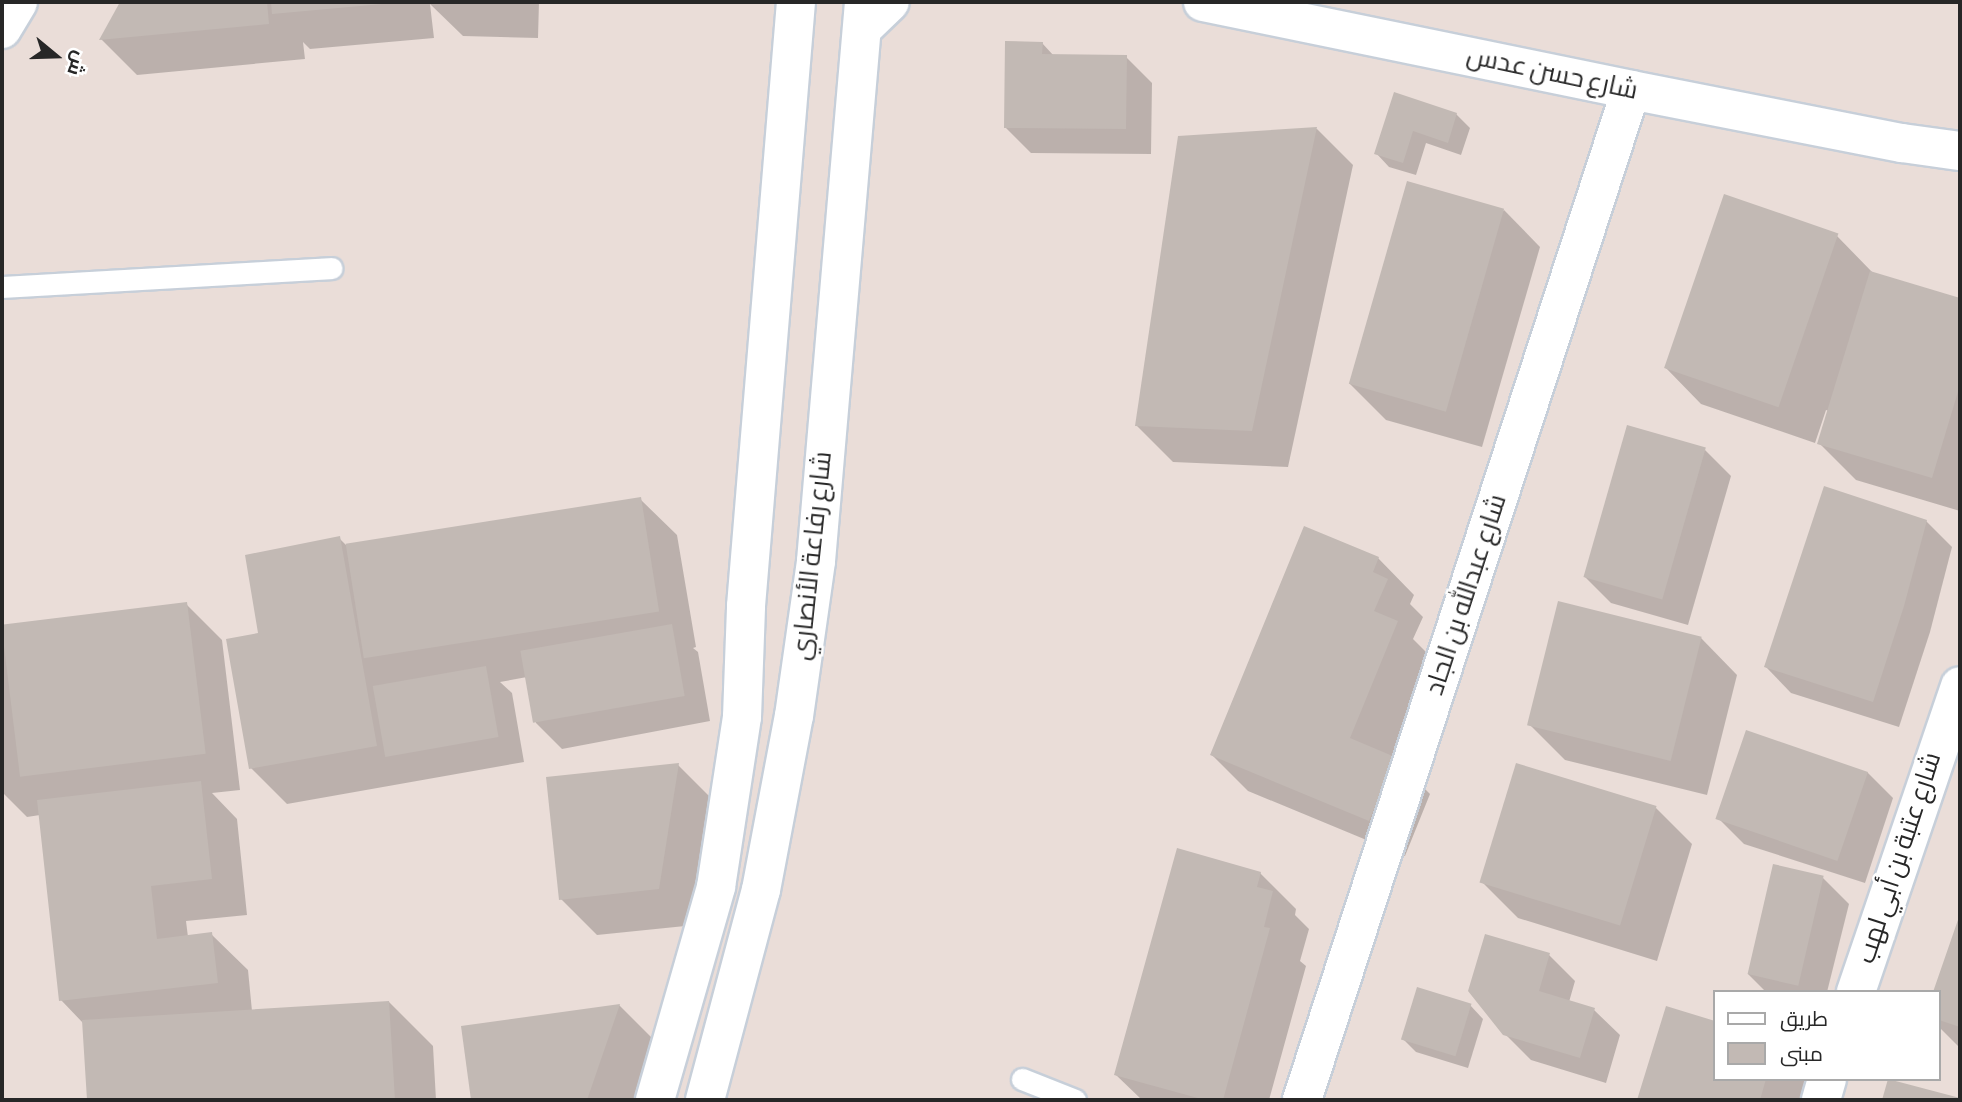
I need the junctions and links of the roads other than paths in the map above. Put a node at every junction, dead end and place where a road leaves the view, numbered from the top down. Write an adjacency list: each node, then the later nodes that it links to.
1 (18, 2): 6 (street)
2 (796, 2): 17 (street)
3 (890, 2): 5 (street)
4 (1203, 2): 7 (street, شارع حسن عدس)
5 (864, 15): 18 (street, شارع رفاعة الأنصاري)
6 (2, 29)
7 (1631, 90): 8 (street, شارع حسن عدس); 20 (street, شارع عبدالله بن الجاد)
8 (1902, 143): 9 (street, شارع حسن عدس); 10 (street, شارع حسن عدس)
9 (1960, 151)
10 (1960, 169)
11 (331, 268): 12 (lane)
12 (2, 286)
13 (1960, 686): 14 (street, شارع عتبة بن أبي لهب)
14 (1857, 990)
15 (1022, 1079): 19 (lane)
16 (1827, 1081): 21 (street)
17 (655, 1100)
18 (705, 1100)
19 (1075, 1100)
20 (1302, 1100)
21 (1821, 1100)

